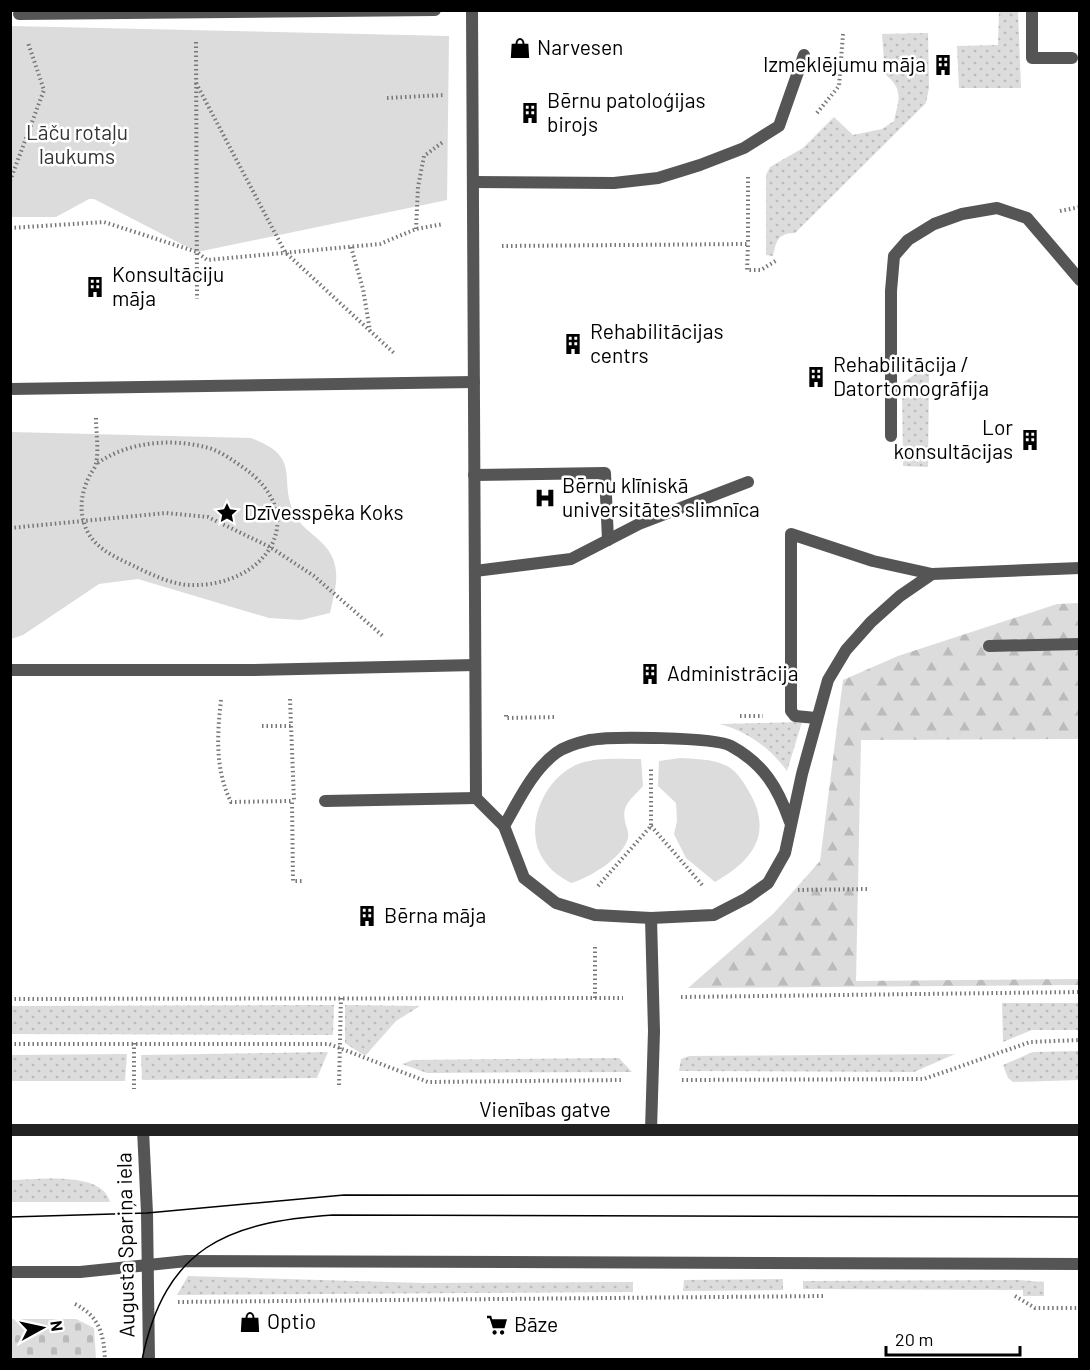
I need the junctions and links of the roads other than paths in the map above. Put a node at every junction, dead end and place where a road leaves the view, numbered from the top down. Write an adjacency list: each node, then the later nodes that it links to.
1 (435, 10): 4 (street)
2 (472, 10): 8 (street)
3 (1032, 10): 7 (street)
4 (411, 11): 5 (street)
5 (19, 14)
6 (804, 56): 8 (street)
7 (1072, 58)
8 (473, 182): 10 (street)
9 (1080, 280): 12 (street)
10 (474, 382): 11 (street); 13 (street)
11 (10, 389)
12 (891, 436)
13 (474, 475): 15 (street); 17 (street)
14 (748, 482): 15 (street)
15 (608, 540): 17 (street)
16 (1080, 568): 18 (street)
17 (475, 572): 21 (street)
18 (932, 574): 23 (street); 23 (street)
19 (1080, 644): 20 (street)
20 (989, 646)
21 (475, 665): 22 (street); 24 (street)
22 (10, 670)
23 (816, 718): 26 (street)
24 (476, 798): 25 (street); 27 (street)
25 (325, 801)
26 (790, 822): 27 (street); 28 (street)
27 (504, 826): 28 (street)
28 (651, 918): 31 (street)
29 (10, 1130): 30 (main road, Vienības gatve)
30 (143, 1130): 31 (main road, Vienības gatve); 34 (street, Augusta Spariņa iela)
31 (651, 1130): 32 (main road, Vienības gatve)
32 (1080, 1130)
33 (1080, 1263): 34 (street)
34 (149, 1265): 35 (street); 36 (street, Augusta Spariņa iela)
35 (10, 1272)
36 (149, 1359)

